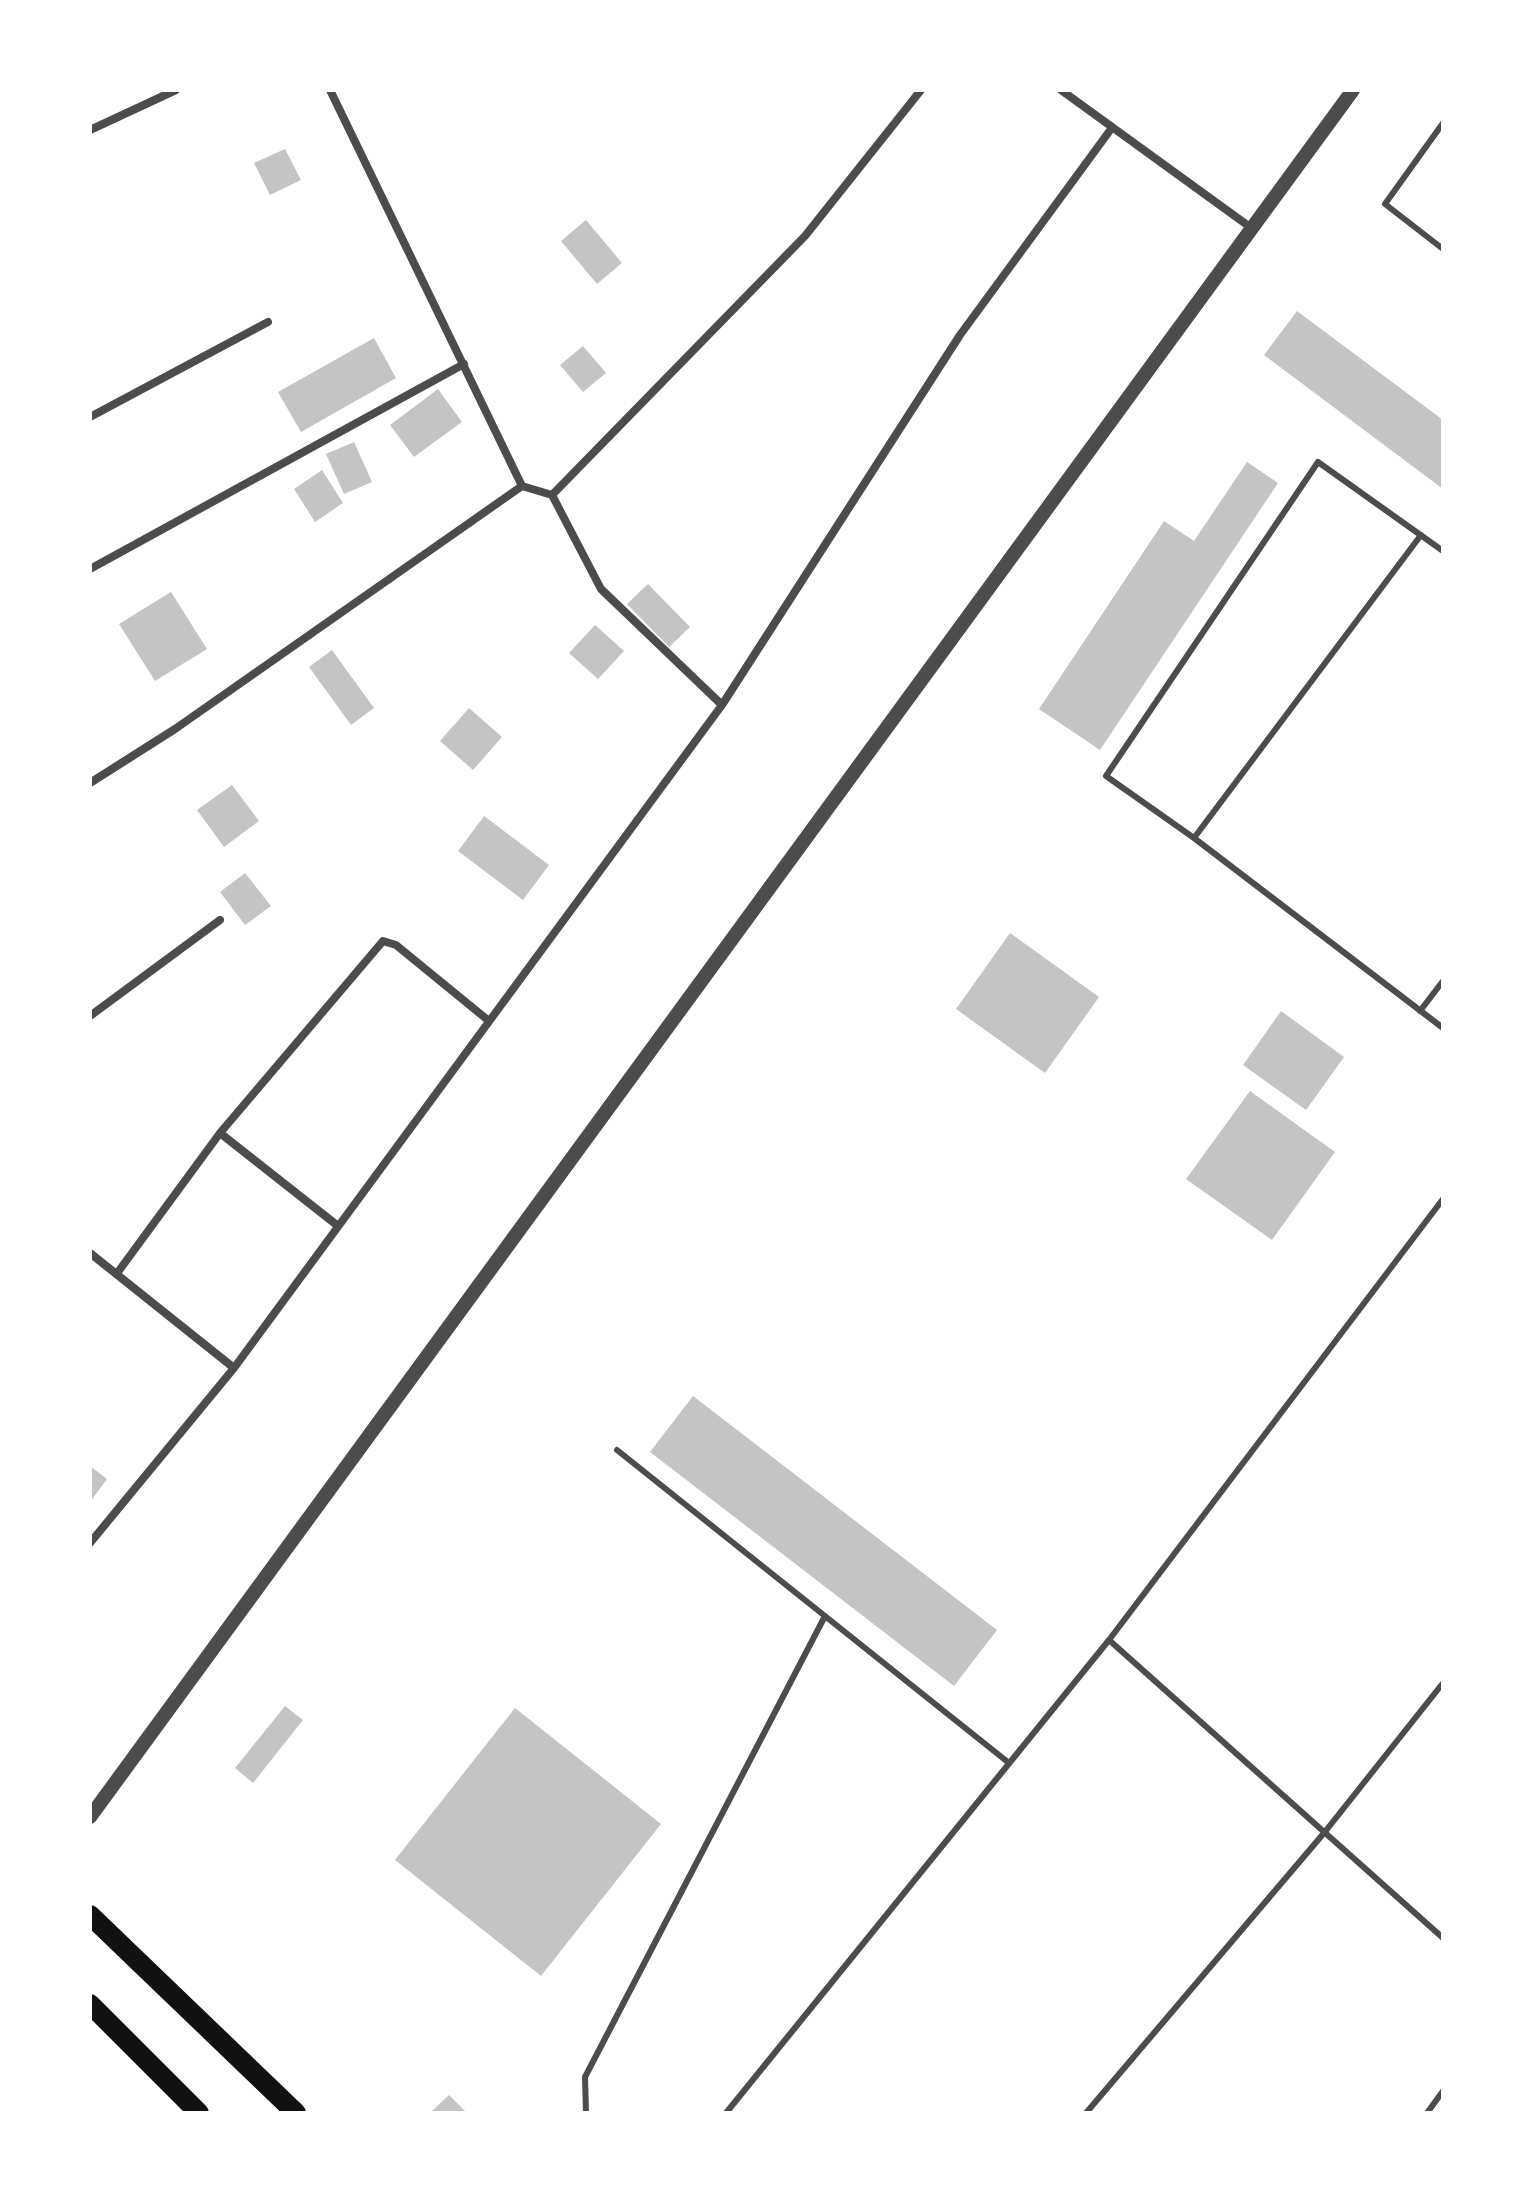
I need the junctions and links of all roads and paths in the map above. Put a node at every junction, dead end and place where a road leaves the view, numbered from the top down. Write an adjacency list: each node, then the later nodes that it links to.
1 (176, 90): 8 (street)
2 (330, 90): 12 (street)
3 (921, 90): 15 (street)
4 (1061, 90): 7 (street)
5 (1353, 90): 9 (street)
6 (1443, 123): 10 (lane)
7 (1111, 129): 9 (street); 19 (street)
8 (90, 130)
9 (1250, 227): 40 (street)
10 (1443, 249)
11 (268, 322): 13 (street)
12 (464, 364): 14 (street); 18 (street)
13 (90, 417)
14 (522, 486): 15 (street); 20 (street)
15 (552, 495): 19 (street)
16 (1421, 535): 17 (lane); 21 (lane); 21 (lane)
17 (1443, 551)
18 (90, 569)
19 (722, 705): 26 (street)
20 (90, 783)
21 (1194, 838): 24 (lane)
22 (220, 920): 25 (street)
23 (1443, 981): 24 (lane)
24 (1420, 1011): 27 (lane)
25 (90, 1016)
26 (489, 1021): 28 (street); 30 (street)
27 (1443, 1028)
28 (220, 1133): 30 (street); 32 (street)
29 (1443, 1199): 37 (lane)
30 (338, 1226): 33 (street)
31 (90, 1253): 32 (street)
32 (118, 1272): 33 (street)
33 (234, 1368): 35 (street)
34 (617, 1450): 36 (lane)
35 (90, 1543)
36 (825, 1616): 39 (lane); 48 (lane)
37 (1109, 1640): 39 (lane); 41 (lane)
38 (1443, 1683): 41 (lane)
39 (1009, 1763): 49 (lane)
40 (90, 1817)
41 (1324, 1833): 43 (lane); 50 (lane)
42 (90, 1915): 47 (main road)
43 (1443, 1938)
44 (90, 2004): 46 (main road)
45 (1443, 2091): 51 (lane)
46 (199, 2113)
47 (296, 2113)
48 (586, 2113)
49 (726, 2113)
50 (1086, 2113)
51 (1427, 2113)

